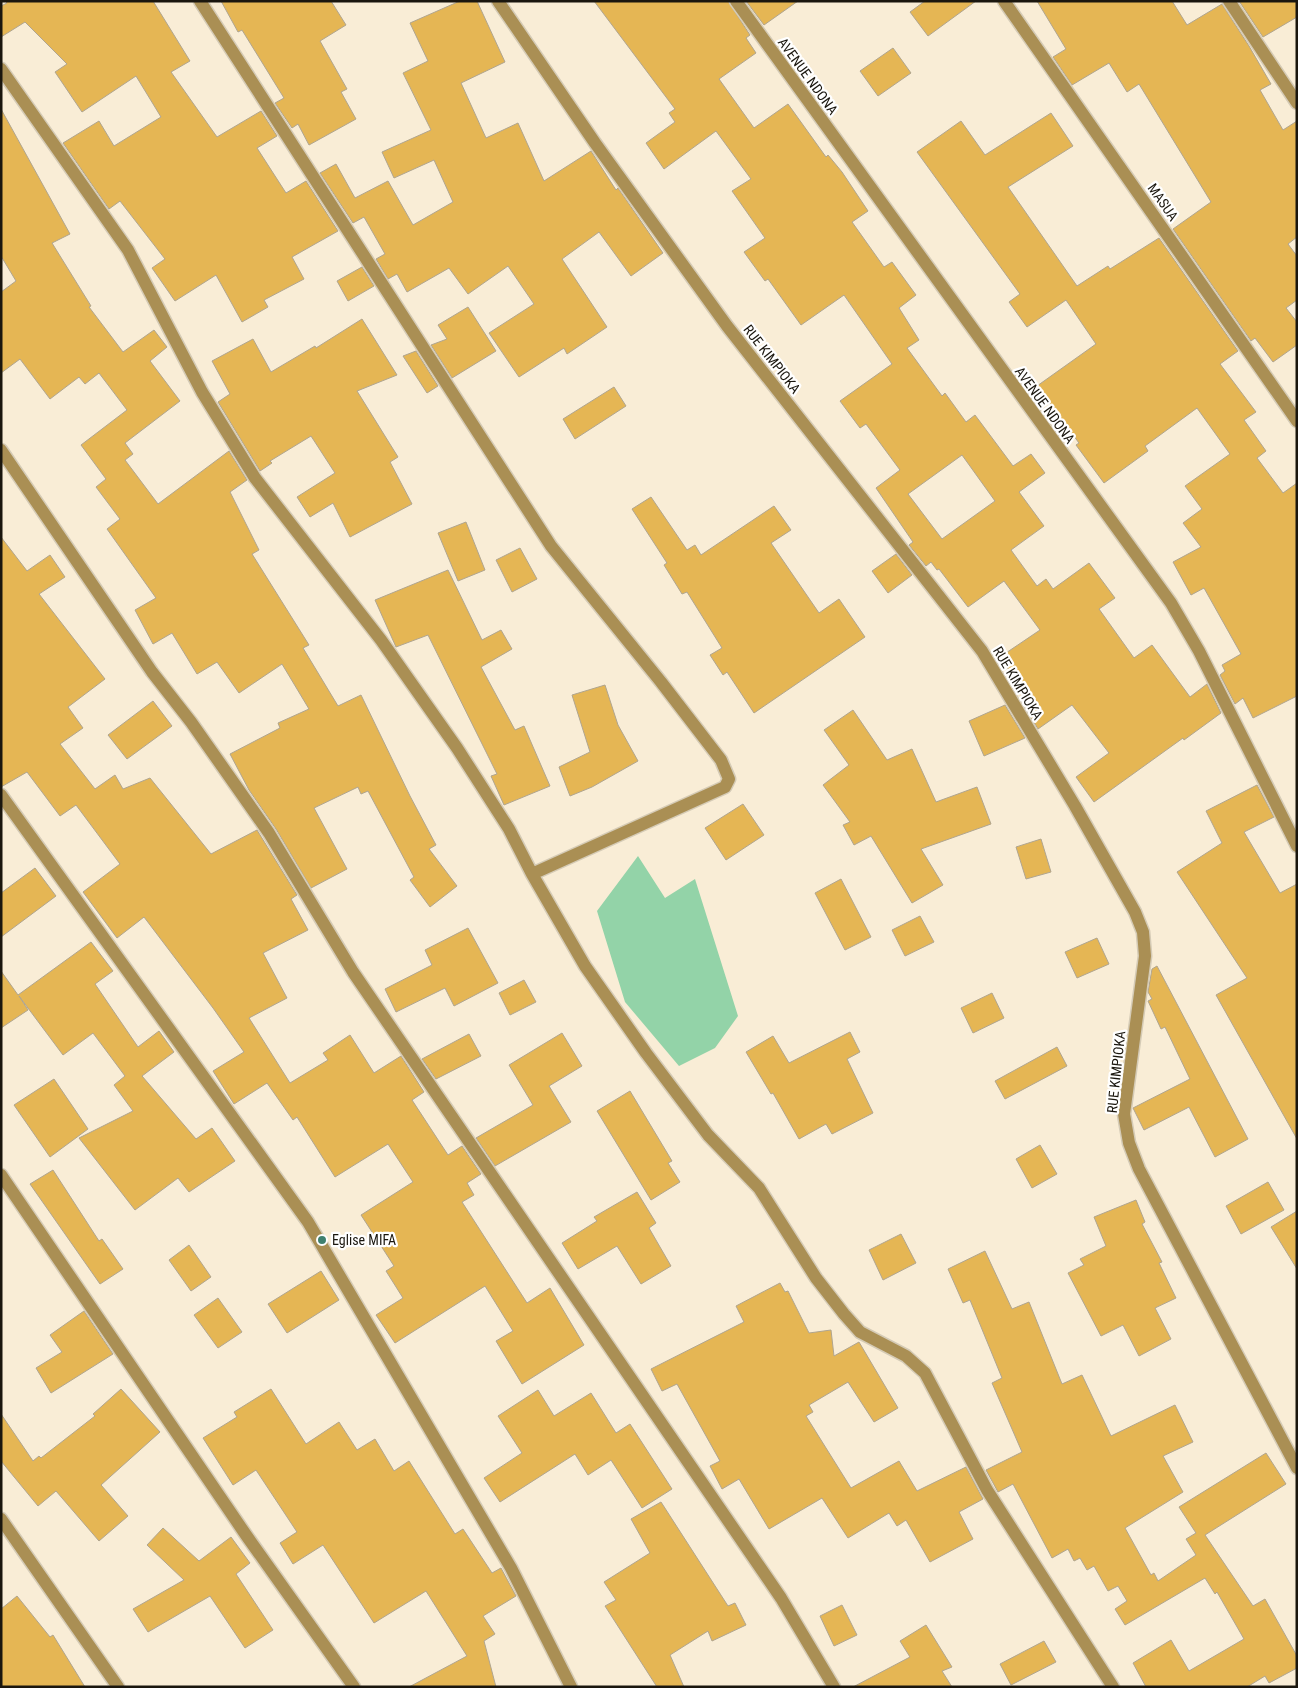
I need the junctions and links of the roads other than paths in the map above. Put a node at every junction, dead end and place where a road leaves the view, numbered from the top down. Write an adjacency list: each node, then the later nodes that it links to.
1 (200, 1): 12 (street)
2 (498, 1): 14 (street, RUE KIMPIOKA)
3 (736, 1): 11 (street, AVENUE NDONA)
4 (1004, 1): 8 (street, MASUA)
5 (1229, 1): 7 (street)
6 (1, 69): 12 (street)
7 (1297, 103)
8 (1297, 421)
9 (1, 450): 19 (street)
10 (1, 795): 18 (street)
11 (1297, 846)
12 (532, 874): 20 (street)
13 (2, 1178): 17 (street)
14 (1297, 1468)
15 (1, 1519): 16 (street)
16 (118, 1687)
17 (354, 1687)
18 (571, 1687)
19 (834, 1687)
20 (1113, 1687)

